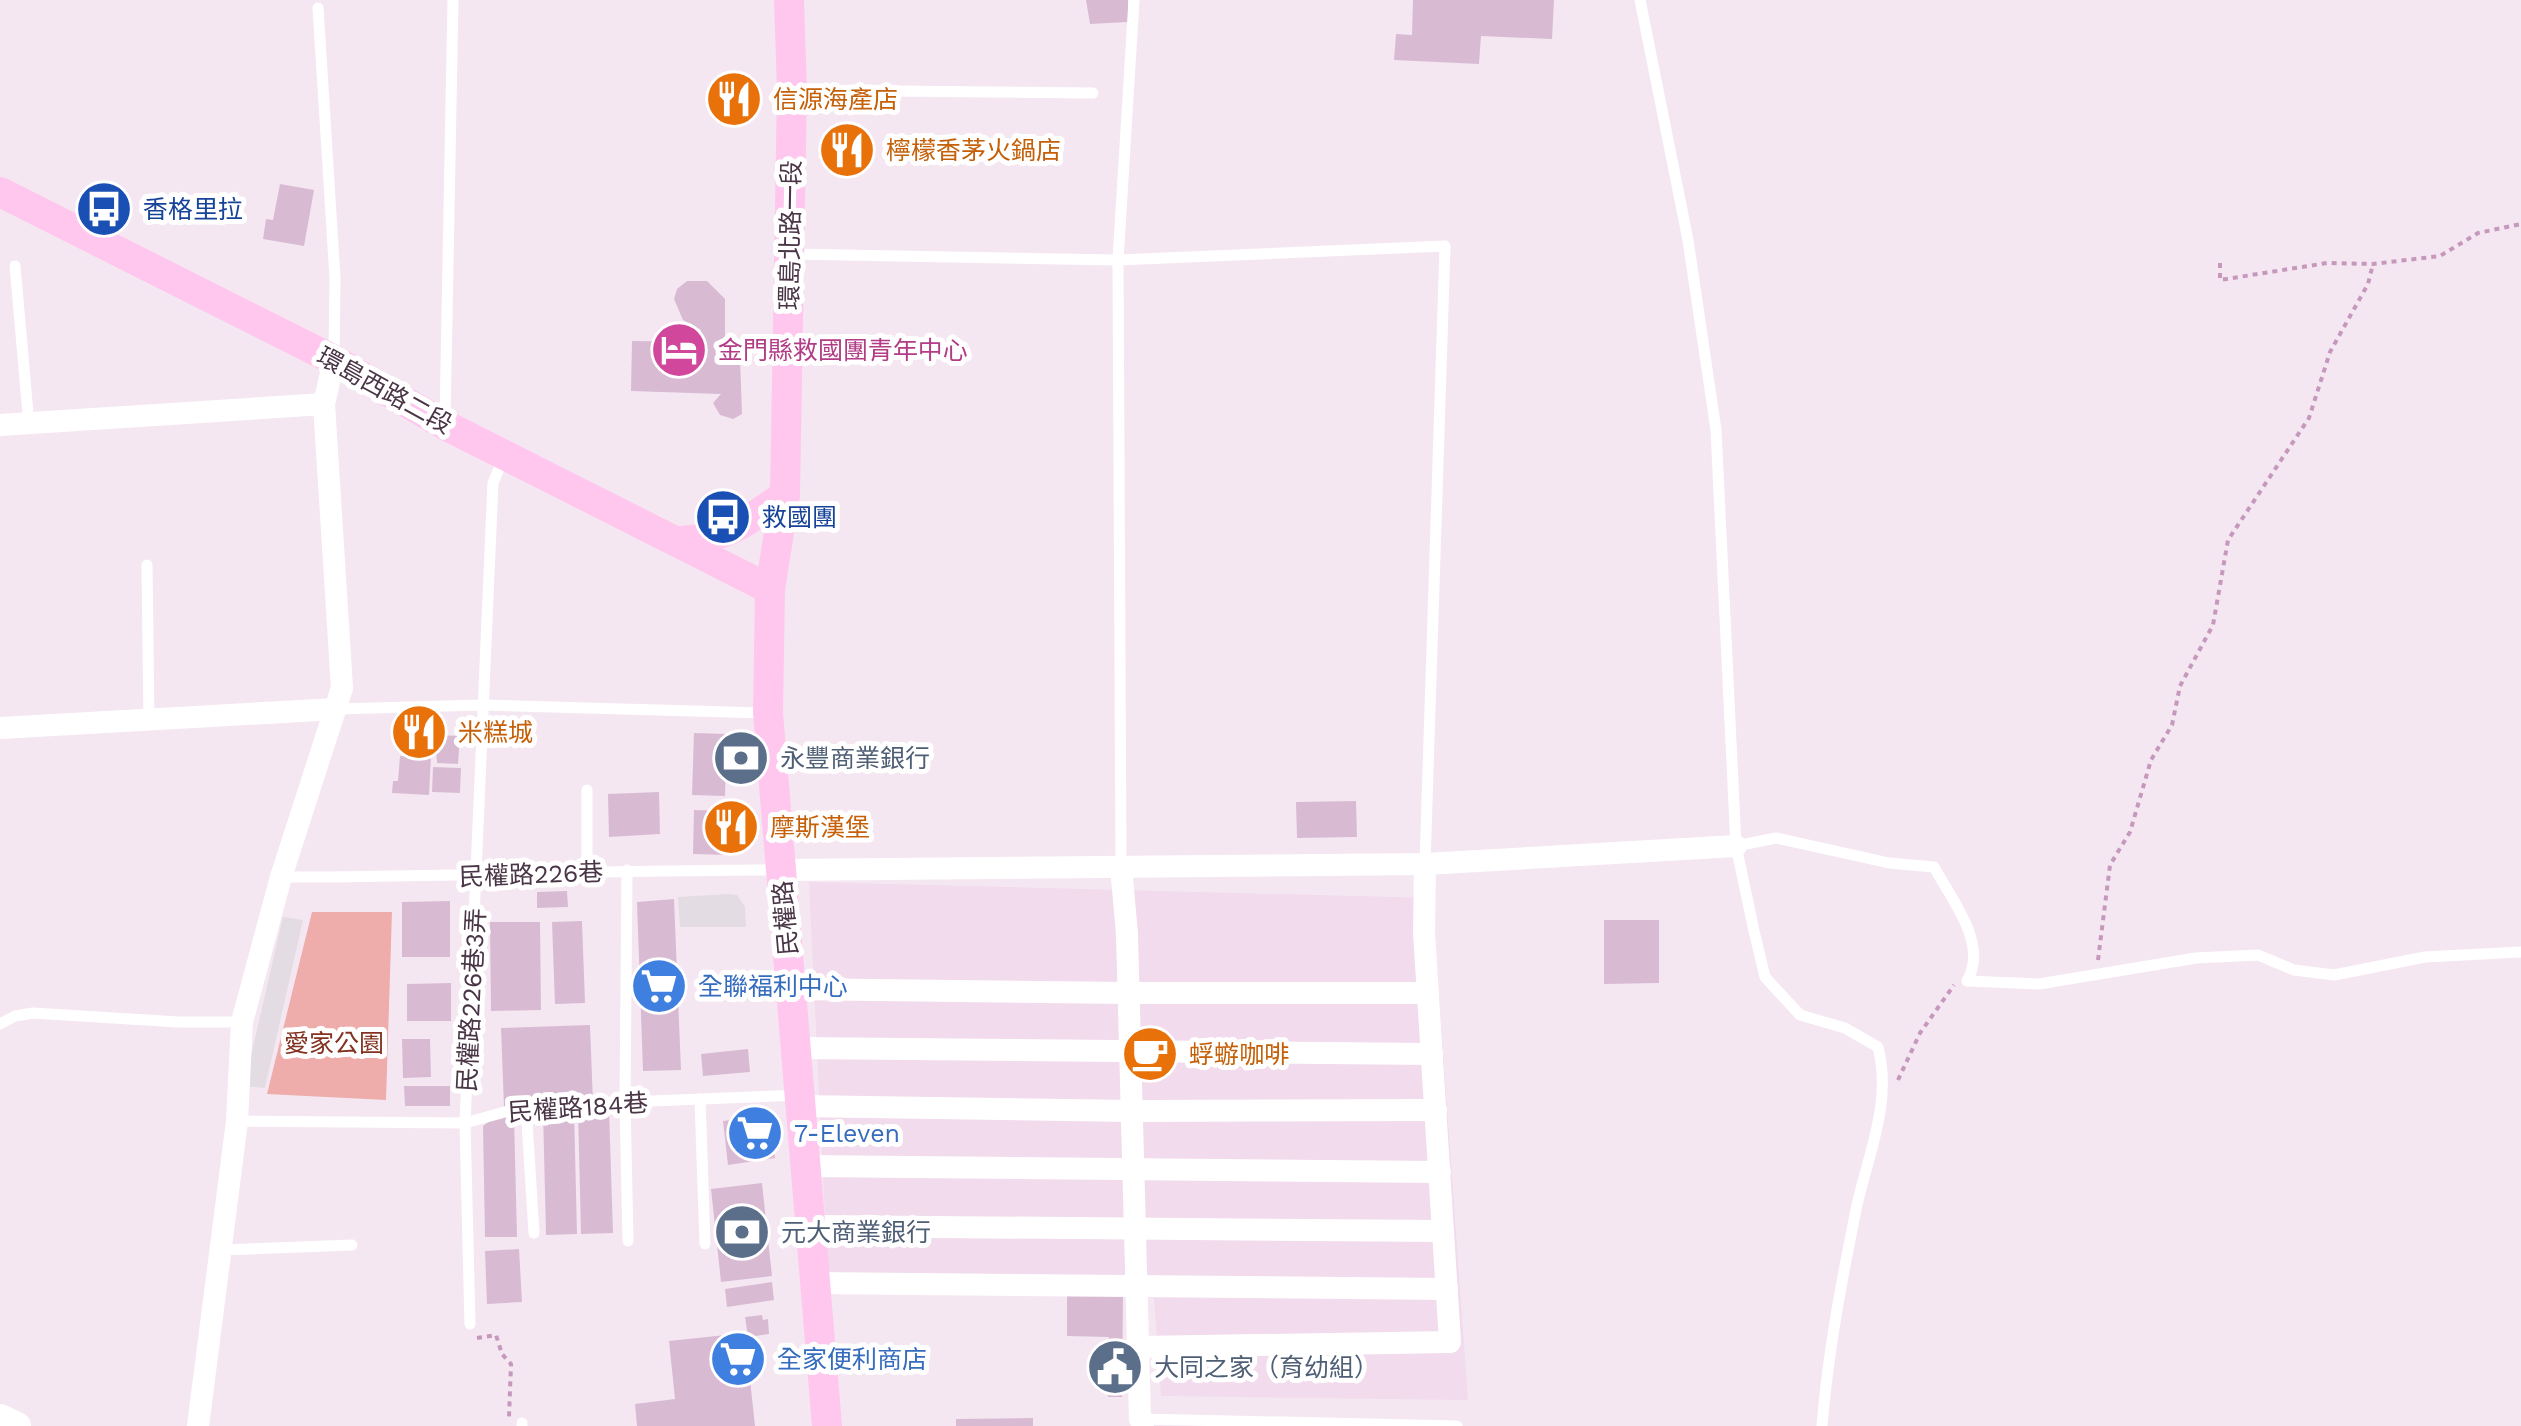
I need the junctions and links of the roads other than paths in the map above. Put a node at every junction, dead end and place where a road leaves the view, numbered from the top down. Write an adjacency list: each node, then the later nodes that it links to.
1 (453, 0): 15 (lane)
2 (789, 0): 6 (main road, 環島北路一段)
3 (1134, 0): 10 (lane)
4 (1640, 0): 28 (lane)
5 (318, 8): 12 (lane)
6 (792, 90): 7 (lane); 9 (main road, 環島北路一段)
7 (1093, 94)
8 (0, 192): 12 (main road, 環島西路二段)
9 (790, 254): 10 (lane); 18 (main road, 環島北路一段)
10 (1118, 260): 29 (lane); 30 (lane)
11 (15, 266): 14 (lane)
12 (334, 360): 13 (street); 15 (main road, 環島西路二段)
13 (324, 404): 14 (street); 23 (street)
14 (29, 424): 16 (street)
15 (446, 425): 17 (main road, 環島西路二段)
16 (0, 426)
17 (505, 455): 19 (main road, 環島西路二段); 22 (lane, 民權路226巷3弄)
18 (784, 495): 19 (main road); 21 (main road, 環島北路一段)
19 (681, 541): 21 (main road, 環島西路二段)
20 (146, 564): 25 (lane)
21 (770, 588): 24 (main road, 民權路)
22 (483, 706): 23 (lane); 24 (lane); 35 (lane, 民權路226巷3弄)
23 (336, 710): 25 (street); 34 (street)
24 (768, 713): 32 (main road, 民權路)
25 (149, 721): 26 (street)
26 (0, 728)
27 (587, 790): 33 (lane)
28 (1736, 846): 29 (street); 36 (lane); 77 (lane)
29 (1425, 864): 30 (street); 38 (street)
30 (1121, 866): 32 (street); 39 (street)
31 (627, 870): 32 (lane, 民權路226巷); 33 (lane, 民權路226巷); 47 (lane)
32 (781, 870): 37 (main road, 民權路)
33 (587, 871): 35 (lane, 民權路226巷)
34 (281, 877): 35 (lane, 民權路226巷); 40 (street)
35 (476, 877): 52 (lane, 民權路226巷3弄)
36 (2521, 952)
37 (791, 989): 39 (street); 42 (main road, 民權路)
38 (1428, 993): 39 (street); 44 (street)
39 (1129, 994): 43 (street)
40 (242, 1022): 41 (lane); 51 (street)
41 (0, 1024)
42 (796, 1048): 43 (street); 46 (main road, 民權路)
43 (1130, 1052): 44 (street); 50 (street)
44 (1432, 1054): 49 (street)
45 (700, 1099): 46 (lane, 民權路184巷); 47 (lane, 民權路184巷); 61 (lane)
46 (800, 1100): 50 (street); 53 (main road, 民權路)
47 (625, 1102): 48 (lane, 民權路184巷); 60 (lane)
48 (526, 1106): 52 (lane, 民權路184巷); 59 (lane)
49 (1436, 1110): 50 (street); 55 (street)
50 (1132, 1112): 54 (street)
51 (237, 1120): 52 (lane, 民權路184巷); 63 (street)
52 (465, 1123): 67 (lane, 民權路226巷3弄)
53 (806, 1166): 54 (street); 56 (main road, 民權路)
54 (1133, 1169): 55 (street); 57 (street)
55 (1440, 1172): 58 (street)
56 (810, 1226): 57 (street); 64 (main road, 民權路)
57 (1135, 1226): 58 (street); 65 (street)
58 (1443, 1232): 66 (street)
59 (534, 1233)
60 (628, 1241)
61 (705, 1244)
62 (352, 1245): 63 (lane)
63 (222, 1250): 73 (street)
64 (816, 1284): 65 (street); 74 (main road, 民權路)
65 (1136, 1286): 66 (street); 68 (street)
66 (1447, 1289): 68 (street)
67 (470, 1324)
68 (1138, 1347): 71 (street)
69 (0, 1418): 72 (street)
70 (1244, 1421): 71 (lane); 75 (lane); 76 (lane)
71 (1142, 1422)
72 (17, 1426)
73 (198, 1426)
74 (827, 1426)
75 (1257, 1426)
76 (1457, 1426)
77 (1822, 1426)

